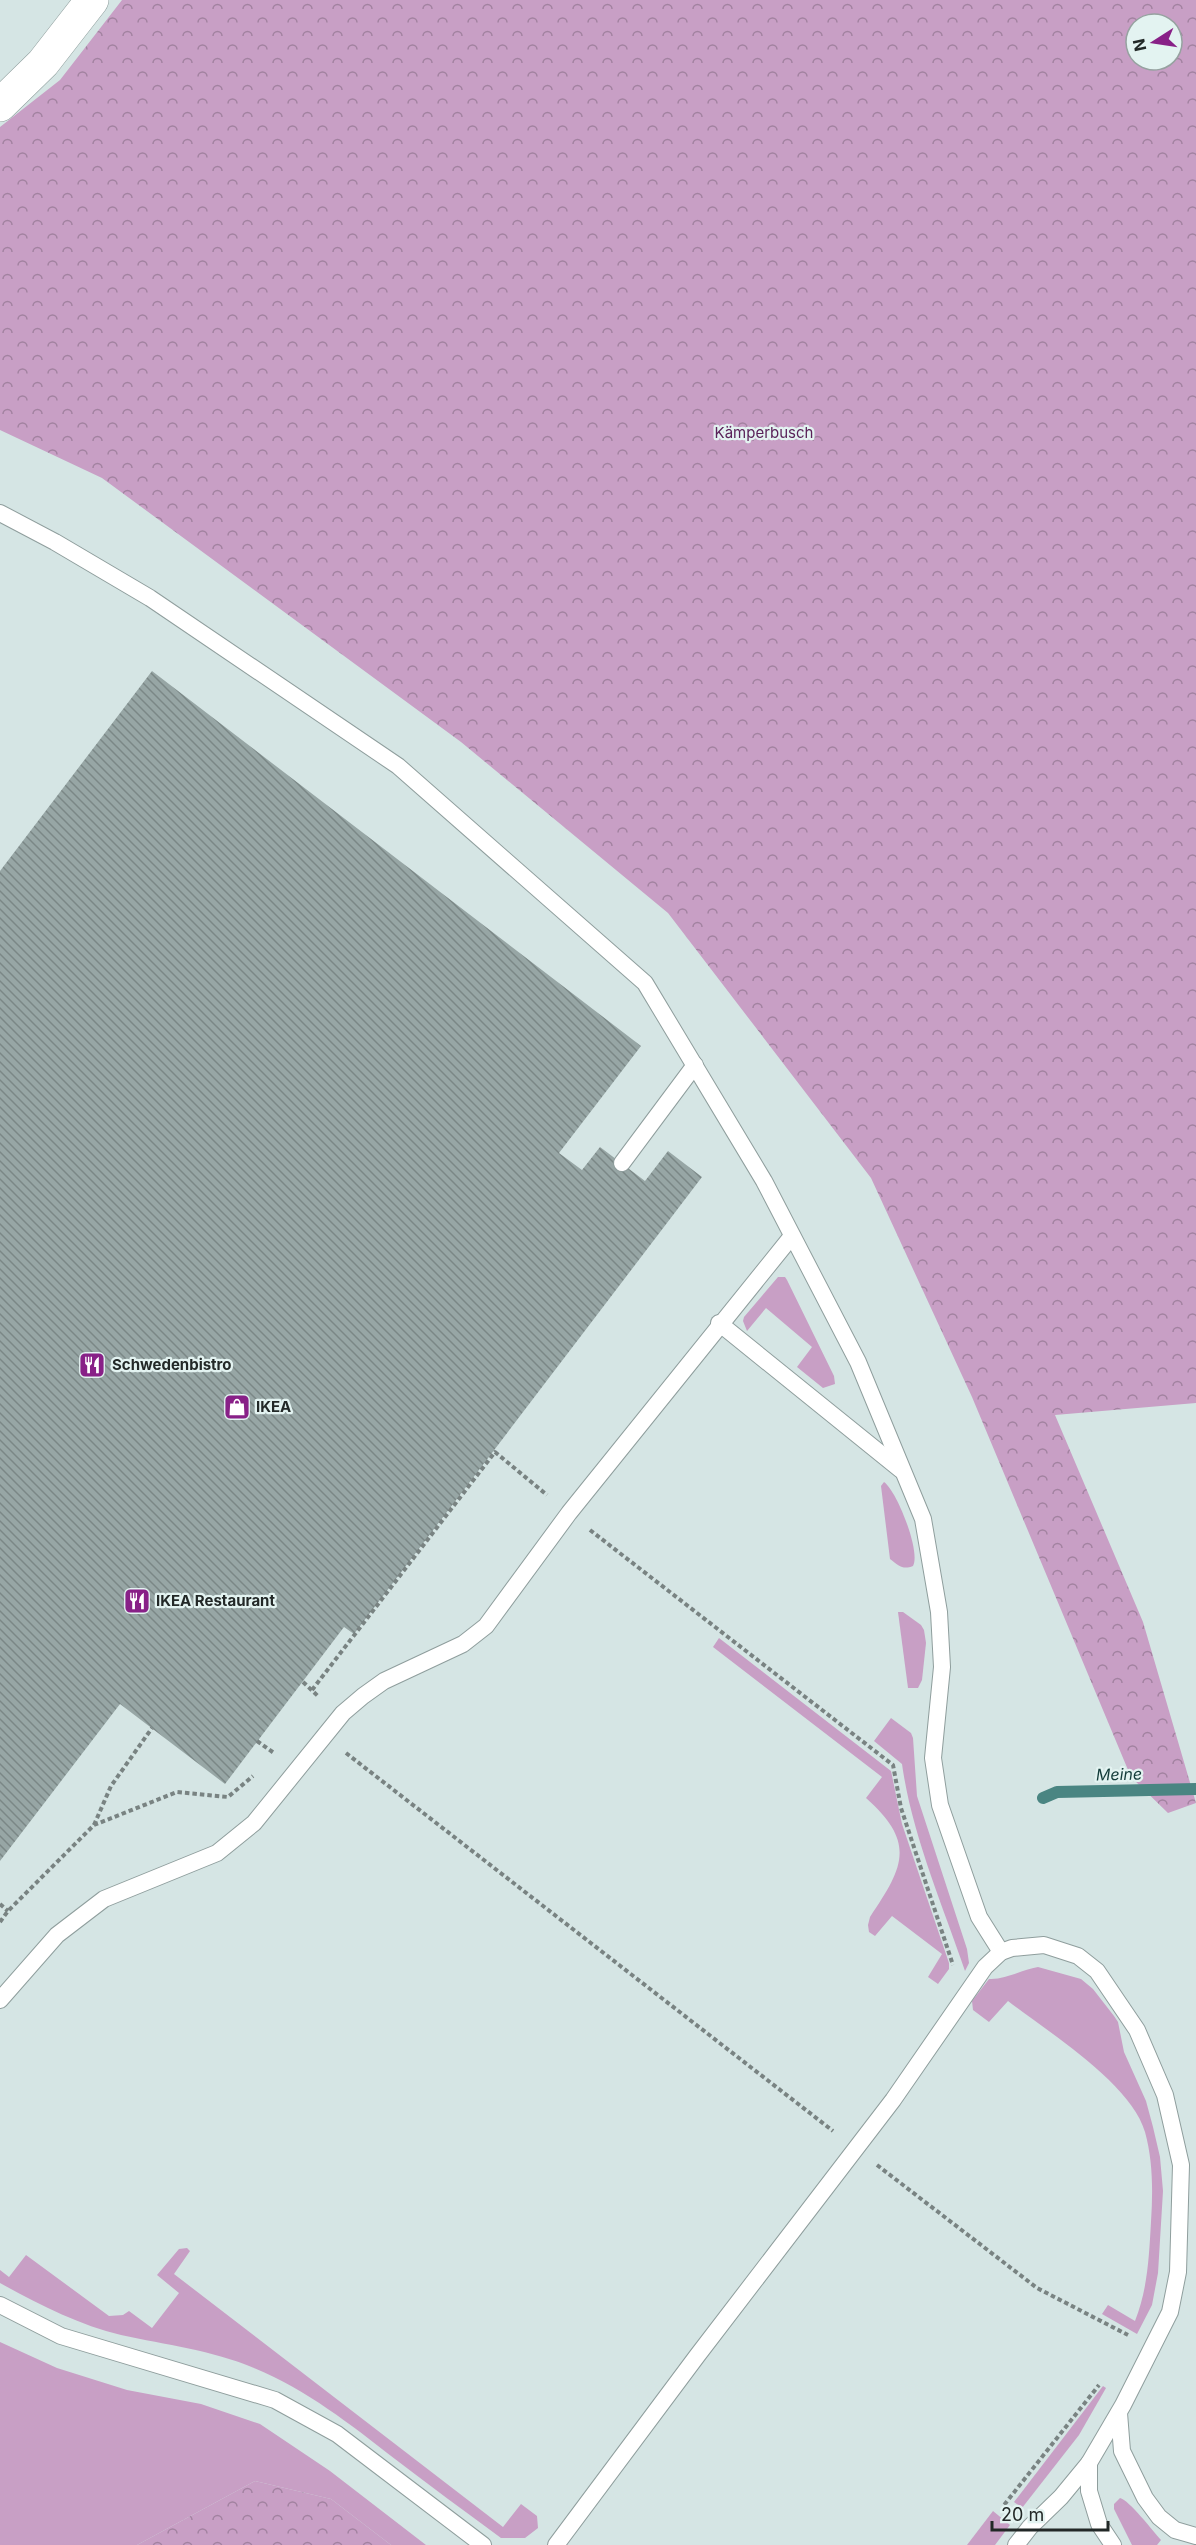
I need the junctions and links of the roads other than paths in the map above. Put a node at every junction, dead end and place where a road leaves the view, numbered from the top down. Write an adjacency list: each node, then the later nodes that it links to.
1 (93, 0): 2 (street)
2 (0, 105)
3 (0, 513): 4 (lane)
4 (694, 1065): 5 (lane); 6 (lane)
5 (622, 1163)
6 (792, 1236): 7 (lane); 8 (lane)
7 (720, 1323): 8 (lane); 10 (lane)
8 (904, 1472): 9 (lane)
9 (1001, 1952): 12 (lane); 16 (lane)
10 (0, 2000)
11 (0, 2306): 15 (lane)
12 (1119, 2413): 13 (lane); 14 (lane)
13 (1089, 2463): 17 (lane); 18 (lane)
14 (1196, 2536)
15 (483, 2545)
16 (556, 2545)
17 (1016, 2545)
18 (1113, 2545)

